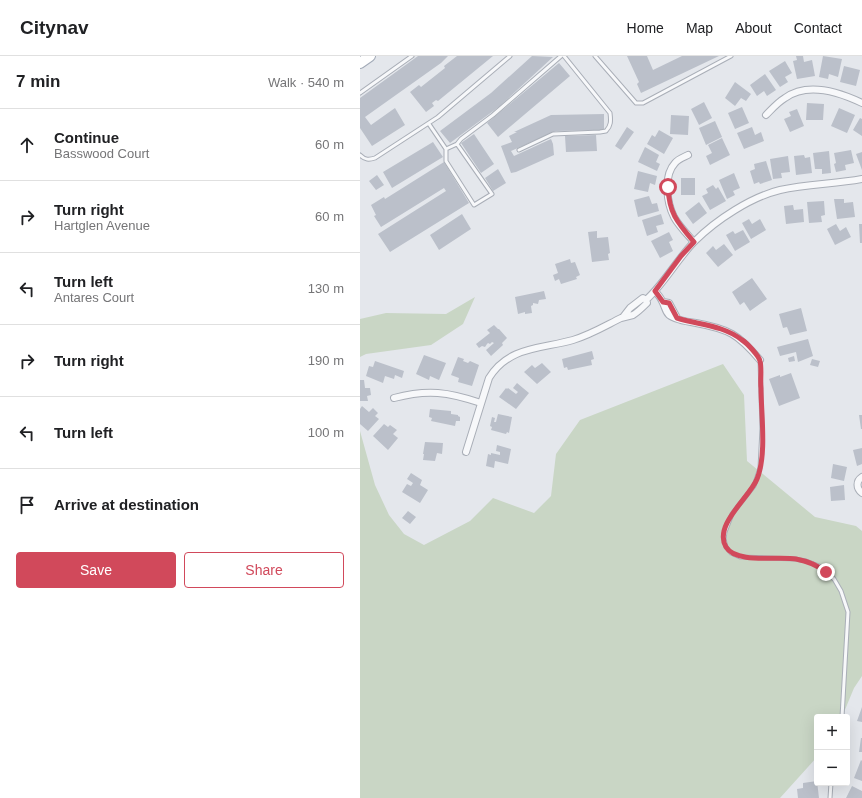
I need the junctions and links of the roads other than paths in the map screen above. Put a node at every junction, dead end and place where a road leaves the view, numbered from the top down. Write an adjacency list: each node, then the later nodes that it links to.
1 (370, 56): 7 (main road)
2 (412, 56): 8 (lane)
3 (510, 56): 11 (lane)
4 (563, 56): 12 (lane); 14 (lane)
5 (595, 56): 6 (lane)
6 (731, 56)
7 (360, 63)
8 (360, 93)
9 (862, 103): 10 (street)
10 (766, 115)
11 (429, 124): 13 (lane); 15 (lane)
12 (457, 144): 13 (lane); 13 (lane)
13 (446, 148)
14 (519, 150)
15 (360, 155)
16 (688, 155): 18 (street)
17 (862, 179): 18 (street)
18 (694, 242): 19 (street)
19 (655, 291): 20 (street); 22 (street)
20 (760, 360): 26 (lane)
21 (394, 398): 22 (street)
22 (481, 403): 23 (street)
23 (466, 452)
24 (862, 477): 25 (street)
25 (862, 493)
26 (842, 714)
27 (831, 786): 28 (lane)
28 (830, 798)

